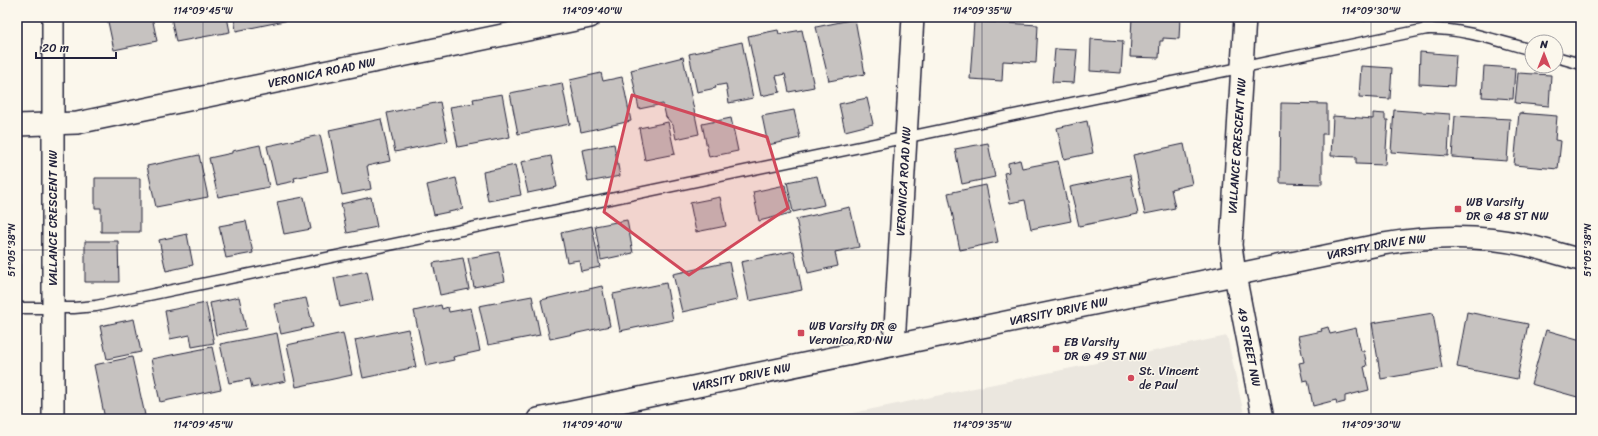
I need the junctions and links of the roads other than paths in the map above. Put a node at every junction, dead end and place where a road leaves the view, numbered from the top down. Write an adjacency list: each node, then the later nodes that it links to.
1 (53, 17): 12 (street, VALLANCE CRESCENT NW)
2 (590, 17): 12 (street, VERONICA ROAD NW)
3 (913, 17): 13 (street, VERONICA ROAD NW)
4 (1245, 17): 10 (street, VALLANCE CRESCENT NW)
5 (1428, 17): 6 (lane)
6 (1427, 29): 7 (lane); 10 (lane)
7 (1524, 48)
8 (1564, 59): 9 (lane)
9 (1581, 64)
10 (1242, 68): 13 (lane); 15 (street, VALLANCE CRESCENT NW)
11 (17, 125): 12 (street, VERONICA ROAD NW)
12 (53, 125): 17 (street, VALLANCE CRESCENT NW)
13 (908, 138): 17 (lane); 18 (street, VERONICA ROAD NW)
14 (1581, 260): 15 (street, VARSITY DRIVE NW)
15 (1235, 275): 18 (street, VARSITY DRIVE NW); 21 (street, 49 STREET NW)
16 (17, 308): 17 (lane)
17 (52, 308): 19 (street, VALLANCE CRESCENT NW)
18 (894, 345): 20 (street, VARSITY DRIVE NW)
19 (53, 419)
20 (538, 419)
21 (1263, 419)

